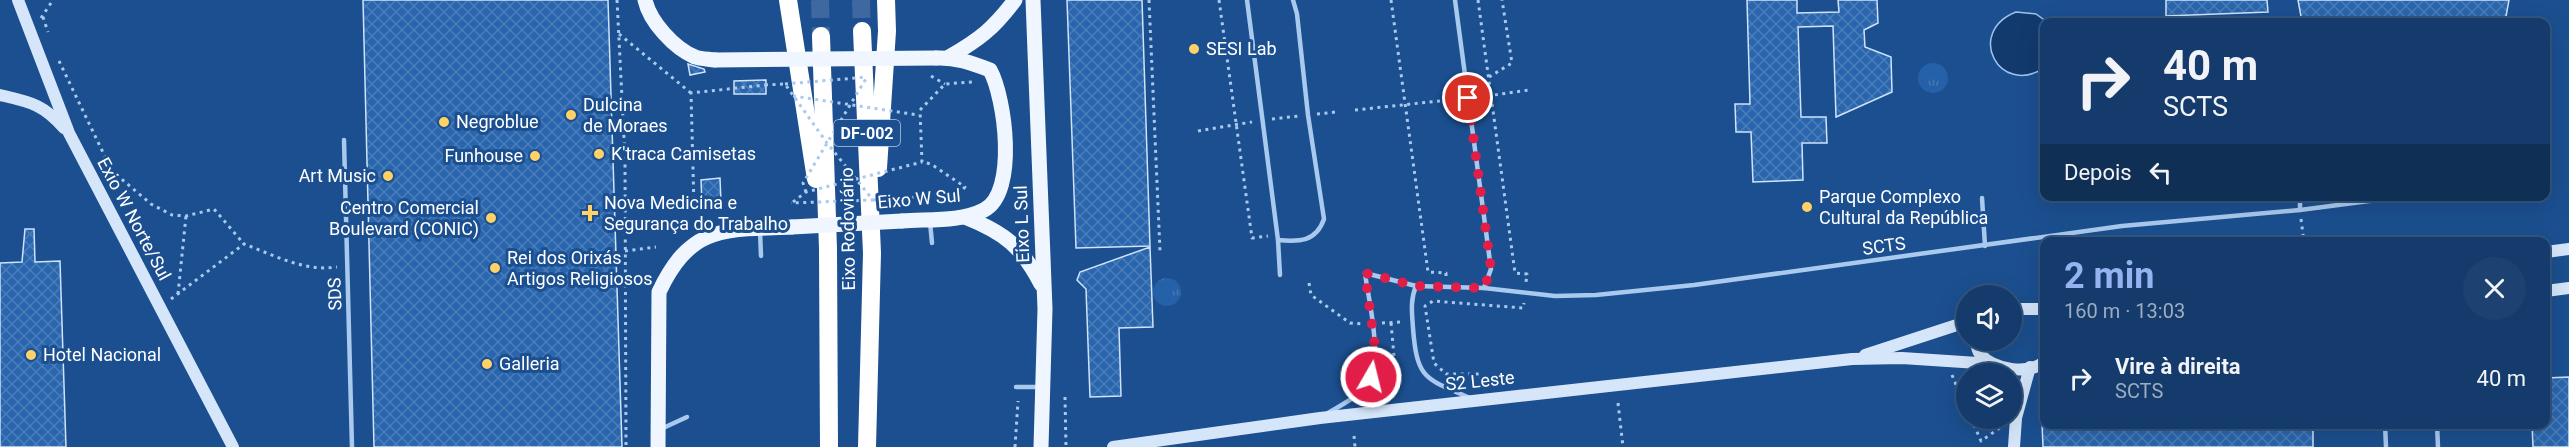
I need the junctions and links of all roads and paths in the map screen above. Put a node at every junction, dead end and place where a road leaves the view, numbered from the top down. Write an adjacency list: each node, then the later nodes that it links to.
1 (18, 0): 18 (main road, Exio W Norte/Sul)
2 (53, 0): 17 (path)
3 (617, 0): 20 (path)
4 (645, 0): 24 (main road, Eixo W Sul, bridge)
5 (788, 0): 75 (highway)
6 (886, 0): 80 (highway)
7 (1015, 0): 24 (main road)
8 (1033, 0): 90 (main road, Eixo L Sul)
9 (1149, 0): 78 (path)
10 (1219, 0): 46 (path)
11 (1247, 0): 70 (lane)
12 (1293, 0): 70 (lane)
13 (1391, 0): 38 (path)
14 (1455, 0): 88 (lane)
15 (1478, 0): 26 (path)
16 (1502, 0): 26 (path)
17 (43, 17): 18 (path); 22 (path)
18 (28, 25): 48 (main road, Exio W Norte/Sul)
19 (862, 31): 80 (highway, Eixo Rodoviário / DF-002)
20 (619, 34): 31 (path); 52 (path)
21 (821, 36): 75 (highway, Eixo Rodoviário / DF-002)
22 (50, 38)
23 (58, 58): 62 (path)
24 (942, 58): 63 (main road, Eixo W Sul)
25 (927, 74): 29 (path)
26 (1489, 77): 33 (path)
27 (976, 81): 29 (path)
28 (785, 84): 31 (path, bridge); 34 (path, bridge); 37 (path, bridge)
29 (945, 84): 42 (path)
30 (1529, 90): 33 (path)
31 (691, 93): 51 (path)
32 (0, 95): 48 (main road)
33 (1491, 95): 35 (path); 85 (path)
34 (793, 96): 37 (path, bridge); 50 (path, bridge)
35 (1478, 97)
36 (1460, 99): 38 (path)
37 (850, 104): 42 (path, bridge); 50 (path, bridge)
38 (1406, 105): 39 (path); 84 (path)
39 (1355, 110)
40 (1336, 112): 41 (path)
41 (1314, 114)
42 (918, 115): 53 (path)
43 (1300, 116): 44 (path)
44 (1267, 120)
45 (1254, 121): 46 (path)
46 (1236, 124): 47 (path); 66 (path)
47 (1197, 131)
48 (69, 133): 93 (main road, Exio W Norte/Sul)
49 (344, 140): 129 (lane, SDS)
50 (827, 143): 54 (path, bridge); 55 (path, bridge)
51 (692, 153): 52 (path); 60 (path)
52 (625, 157): 77 (path)
53 (922, 162): 54 (path, bridge); 57 (path, bridge)
54 (857, 179): 55 (path, bridge); 57 (path, bridge)
55 (806, 192): 57 (path, bridge)
56 (1982, 198): 73 (lane)
57 (873, 200)
58 (2300, 201): 61 (lane)
59 (2368, 201): 61 (lane, SCTS)
60 (694, 207)
61 (2300, 210): 67 (lane, SCTS); 68 (path)
62 (186, 216): 72 (path); 92 (path)
63 (965, 217): 64 (main road, Eixo W Sul); 90 (main road)
64 (930, 219): 65 (main road, Eixo W Sul, bridge); 71 (lane)
65 (760, 229): 81 (lane); 127 (main road, Eixo W Sul)
66 (1268, 236)
67 (2047, 237)
68 (2303, 237)
69 (2040, 238): 73 (lane, SCTS)
70 (1278, 240): 83 (lane)
71 (932, 243)
72 (244, 244): 82 (path); 92 (path)
73 (1985, 246): 88 (lane, SCTS)
74 (656, 248): 77 (path)
75 (828, 249): 131 (highway, Eixo Rodoviário / DF-002)
76 (2569, 249): 79 (main road)
77 (625, 251): 130 (path)
78 (1160, 251)
79 (2550, 251)
80 (872, 253): 132 (highway, Eixo Rodoviário / DF-002)
81 (761, 256)
82 (327, 268)
83 (1280, 275)
84 (1446, 281)
85 (1526, 282)
86 (1309, 283): 100 (path)
87 (1416, 286): 88 (lane, SCTS); 115 (lane); 120 (lane, SCTS)
88 (1484, 288)
89 (2569, 288): 91 (main road)
90 (1044, 290): 113 (main road, Eixo L Sul)
91 (2550, 290)
92 (178, 294): 93 (path)
93 (154, 297): 128 (main road, Exio W Norte/Sul)
94 (1524, 301): 109 (path)
95 (2022, 309): 96 (main road)
96 (2040, 309)
97 (1391, 322): 98 (path); 99 (path); 112 (path)
98 (1405, 322)
99 (1377, 323)
100 (1364, 324)
101 (1956, 325): 103 (main road, S2 Leste)
102 (1978, 351): 105 (main road)
103 (1852, 359): 104 (main road, S2 Leste); 115 (main road, S2 Leste)
104 (1977, 363)
105 (1992, 363)
106 (2040, 365): 108 (main road, S2 Leste); 118 (main road)
107 (1949, 368): 110 (path)
108 (2022, 368)
109 (1481, 380)
110 (1956, 385)
111 (1016, 387): 113 (lane)
112 (1397, 390)
113 (1043, 394): 134 (main road, Eixo L Sul)
114 (1065, 397): 135 (path)
115 (1475, 400): 120 (main road, S2 Leste)
116 (1018, 401): 133 (path)
117 (1618, 403): 138 (path)
118 (2022, 405)
119 (687, 417): 127 (lane)
120 (1320, 418): 136 (main road, S2 Leste)
121 (1975, 429): 122 (path)
122 (1998, 429)
123 (2015, 429): 139 (main road)
124 (2385, 429): 140 (lane)
125 (2438, 429): 141 (lane)
126 (1354, 436): 137 (path)
127 (658, 441)
128 (233, 447)
129 (352, 447)
130 (626, 447)
131 (829, 447)
132 (867, 447)
133 (1015, 447)
134 (1041, 447)
135 (1066, 447)
136 (1113, 447)
137 (1355, 447)
138 (1623, 447)
139 (2014, 447)
140 (2386, 447)
141 (2438, 447)

